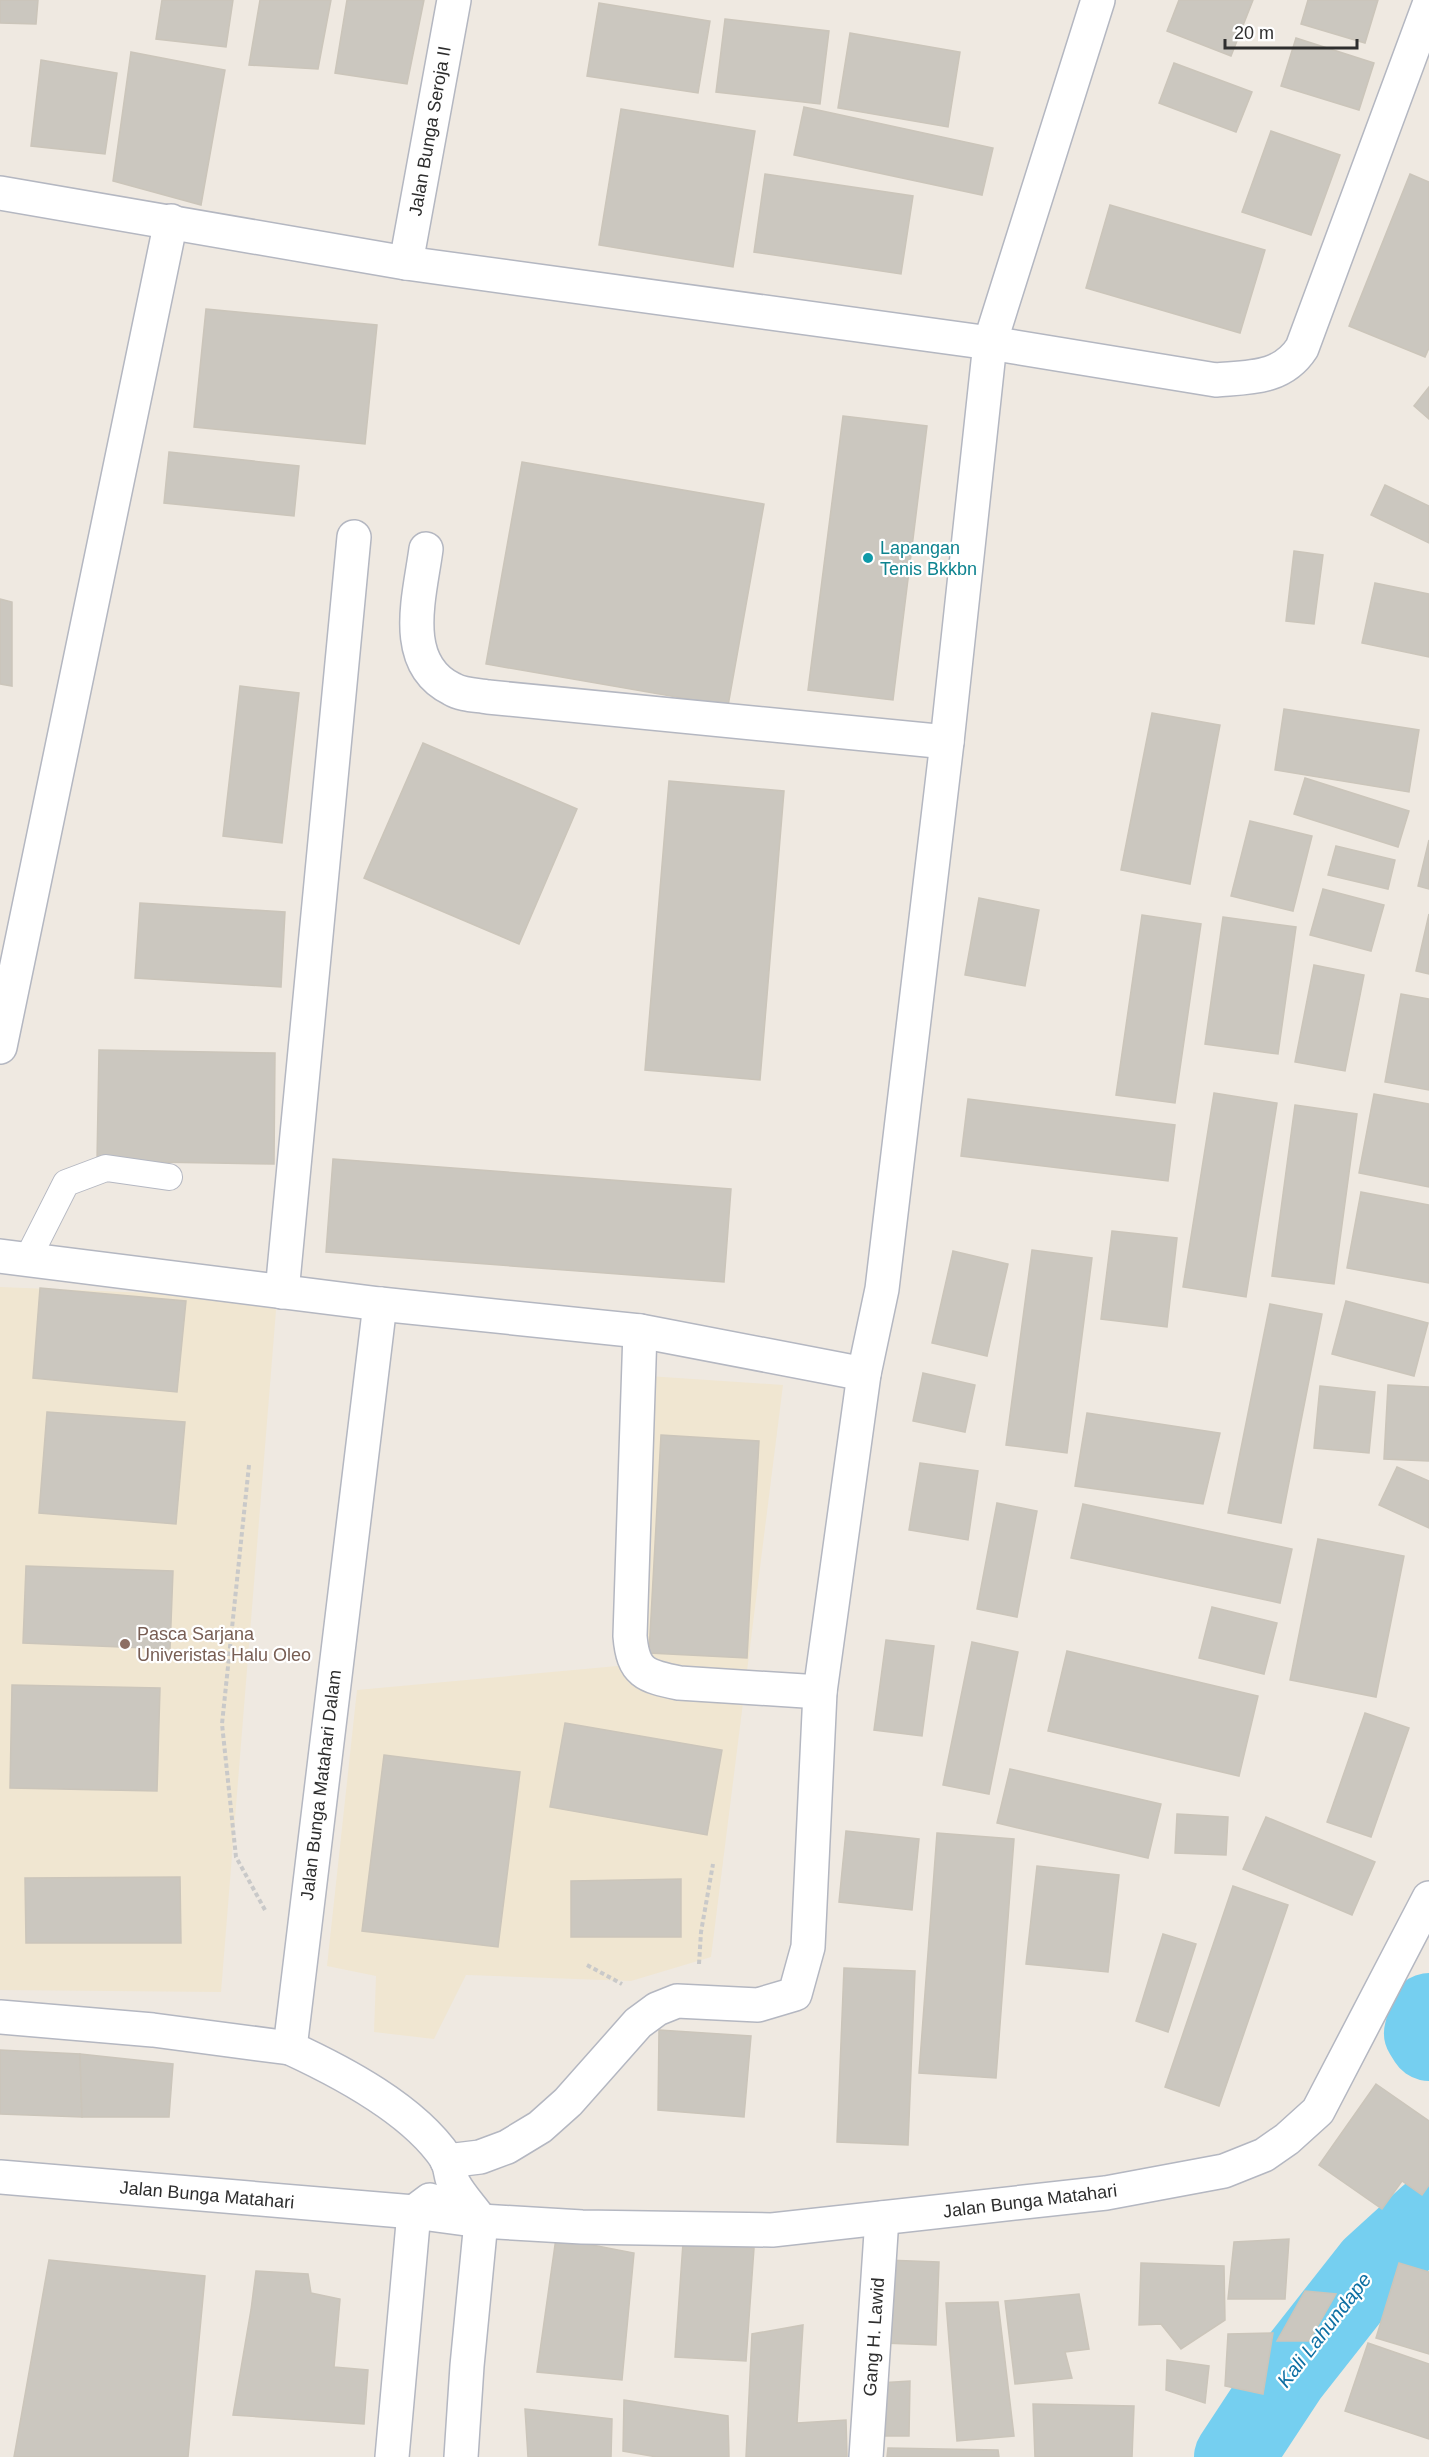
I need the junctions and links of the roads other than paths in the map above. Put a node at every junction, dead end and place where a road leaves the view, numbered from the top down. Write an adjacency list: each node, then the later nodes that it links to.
1 (454, 0): 6 (street, Jalan Bunga Seroja II)
2 (1098, 0): 7 (street)
3 (1429, 5): 7 (street)
4 (0, 193): 5 (street)
5 (171, 221): 6 (street); 11 (street)
6 (405, 263): 7 (street)
7 (990, 343): 10 (street)
8 (354, 537): 14 (street)
9 (426, 549): 10 (street)
10 (947, 742): 17 (street)
11 (0, 1047)
12 (169, 1177): 13 (lane)
13 (14, 1257): 14 (street)
14 (282, 1292): 15 (street)
15 (380, 1304): 16 (street); 21 (street, Jalan Bunga Matahari Dalam)
16 (640, 1331): 17 (street); 18 (street)
17 (864, 1374): 18 (street)
18 (820, 1692): 22 (street)
19 (1429, 1898): 25 (street, Jalan Bunga Matahari)
20 (0, 2017): 21 (street)
21 (290, 2048): 22 (street)
22 (451, 2172): 24 (street); 26 (street)
23 (0, 2177): 24 (street, Jalan Bunga Matahari)
24 (414, 2212): 26 (street, Jalan Bunga Matahari); 27 (street)
25 (882, 2218): 26 (street, Jalan Bunga Matahari); 29 (street, Gang H. Lawid)
26 (481, 2221): 28 (street)
27 (392, 2457)
28 (461, 2457)
29 (866, 2457)

